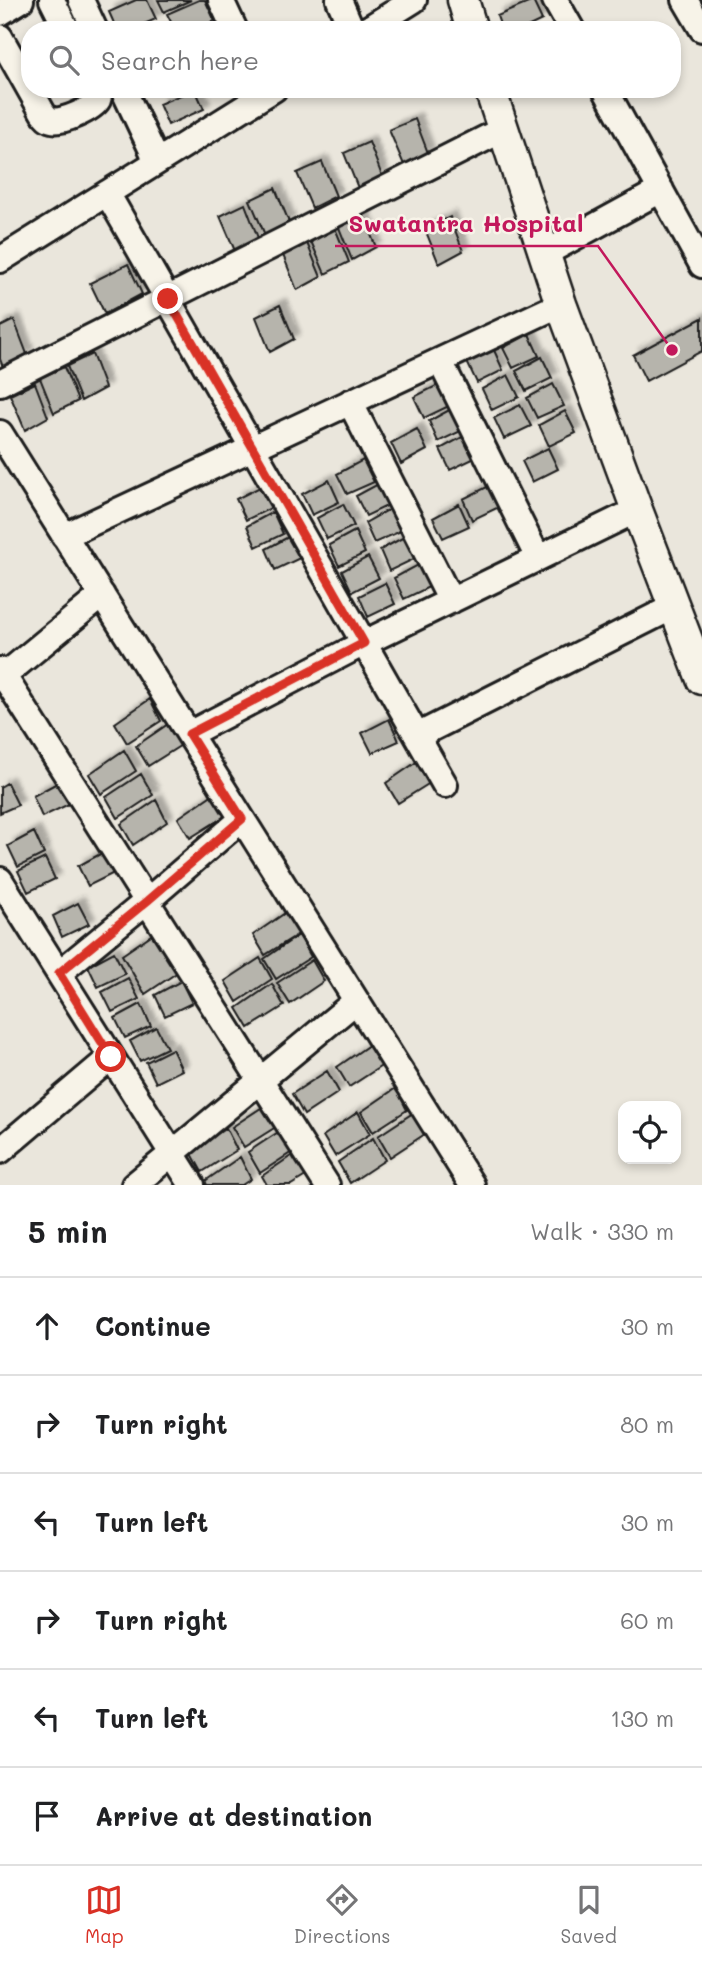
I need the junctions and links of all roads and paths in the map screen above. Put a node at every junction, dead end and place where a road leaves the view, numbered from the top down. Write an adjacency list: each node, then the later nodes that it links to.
1 (21, 0): 10 (street)
2 (52, 0): 11 (street)
3 (82, 0): 12 (street)
4 (221, 0): 13 (street)
5 (339, 0): 14 (street)
6 (414, 0): 15 (street)
7 (463, 0): 16 (street)
8 (555, 0): 17 (street)
9 (685, 0): 18 (street)
10 (0, 13)
11 (62, 21)
12 (91, 21)
13 (231, 21)
14 (348, 21)
15 (380, 21)
16 (469, 21)
17 (567, 21)
18 (701, 25)
19 (0, 37): 20 (street)
20 (21, 74)
21 (35, 98): 22 (street)
22 (98, 98)
23 (127, 98): 28 (street)
24 (257, 98): 28 (street)
25 (493, 98): 27 (street)
26 (610, 98): 29 (street)
27 (502, 130): 31 (street); 34 (street)
28 (156, 161): 30 (street)
29 (661, 190): 31 (street); 33 (street)
30 (107, 193): 32 (street); 34 (street)
31 (544, 254): 35 (street)
32 (0, 260)
33 (702, 265)
34 (168, 299): 37 (street); 40 (street)
35 (561, 304): 36 (street); 41 (street)
36 (440, 360): 38 (street); 43 (street)
37 (0, 383)
38 (350, 402): 40 (street); 45 (street)
39 (0, 433): 42 (street)
40 (252, 447): 42 (street); 47 (street)
41 (637, 510): 43 (street); 46 (street)
42 (64, 536): 44 (street)
43 (538, 558): 45 (street)
44 (102, 595): 48 (street); 50 (street)
45 (451, 600): 47 (street)
46 (689, 630): 49 (street); 51 (street)
47 (364, 643): 50 (street); 51 (street)
48 (1, 675): 55 (street)
49 (702, 679)
50 (189, 734): 53 (street)
51 (417, 736): 52 (street)
52 (445, 785)
53 (242, 819): 55 (street); 57 (street)
54 (0, 880): 56 (street)
55 (147, 901): 56 (street); 59 (street)
56 (59, 973): 58 (street)
57 (356, 1001): 59 (street); 65 (street)
58 (111, 1057): 60 (street); 61 (street)
59 (260, 1080): 61 (street); 64 (street)
60 (0, 1152)
61 (172, 1153): 62 (street); 63 (street)
62 (134, 1185)
63 (192, 1185)
64 (327, 1185)
65 (472, 1185)

